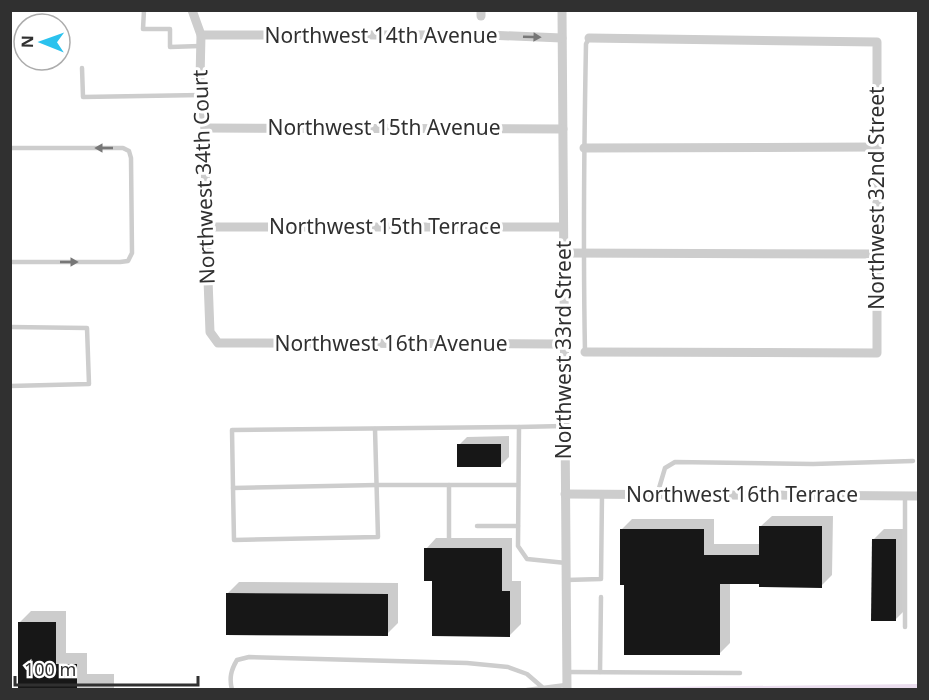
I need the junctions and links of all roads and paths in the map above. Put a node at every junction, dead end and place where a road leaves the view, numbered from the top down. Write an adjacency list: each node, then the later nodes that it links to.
1 (144, 10): 7 (lane)
2 (192, 10): 4 (street, Northwest 34th Court)
3 (562, 10): 5 (street, Northwest 33rd Street)
4 (201, 35): 5 (street, Northwest 14th Avenue, one-way to 5); 7 (street, Northwest 34th Court)
5 (562, 38): 11 (street, Northwest 33rd Street)
6 (589, 38): 12 (street, Northwest 32nd Street); 14 (lane)
7 (200, 46): 9 (street, Northwest 34th Court)
8 (82, 68): 9 (lane)
9 (201, 95): 10 (street, Northwest 34th Court)
10 (205, 128): 11 (street, Northwest 15th Avenue); 15 (street, Northwest 34th Court)
11 (563, 129): 16 (street, Northwest 33rd Street)
12 (876, 147): 14 (street); 19 (street, Northwest 32nd Street)
13 (10, 148): 20 (lane, one-way to 13)
14 (584, 148): 18 (lane)
15 (206, 227): 16 (street, Northwest 15th Terrace); 22 (street, Northwest 34th Court)
16 (564, 227): 17 (street, Northwest 33rd Street)
17 (564, 253): 18 (street); 23 (street, Northwest 33rd Street)
18 (583, 254): 19 (street); 24 (lane)
19 (876, 254): 24 (street, Northwest 32nd Street)
20 (10, 262)
21 (10, 327): 25 (lane)
22 (218, 343): 23 (street, Northwest 16th Avenue)
23 (564, 347): 26 (street, Northwest 33rd Street)
24 (585, 352)
25 (10, 386)
26 (564, 426): 27 (lane); 34 (street, Northwest 33rd Street)
27 (519, 427): 28 (lane); 32 (lane)
28 (375, 429): 30 (lane); 33 (lane)
29 (913, 460): 36 (lane)
30 (377, 485): 31 (lane); 33 (lane); 33 (lane)
31 (449, 485): 32 (lane); 41 (lane)
32 (518, 485): 40 (lane)
33 (232, 488)
34 (565, 494): 35 (street, Northwest 16th Terrace); 42 (street, Northwest 33rd Street)
35 (602, 494): 36 (street, Northwest 16th Terrace); 43 (lane)
36 (657, 495): 37 (street, Northwest 16th Terrace)
37 (905, 496): 38 (street, Northwest 16th Terrace); 45 (lane)
38 (918, 496)
39 (477, 526): 40 (lane)
40 (518, 526): 42 (lane)
41 (449, 538)
42 (566, 563): 43 (street, Northwest 33rd Street)
43 (566, 580): 46 (street, Northwest 33rd Street)
44 (601, 597): 47 (lane)
45 (905, 627)
46 (567, 672): 47 (lane); 50 (street, Northwest 33rd Street)
47 (600, 672): 48 (lane)
48 (740, 673)
49 (542, 687): 50 (lane); 51 (lane); 52 (lane)
50 (567, 687)
51 (232, 690)
52 (527, 690)

